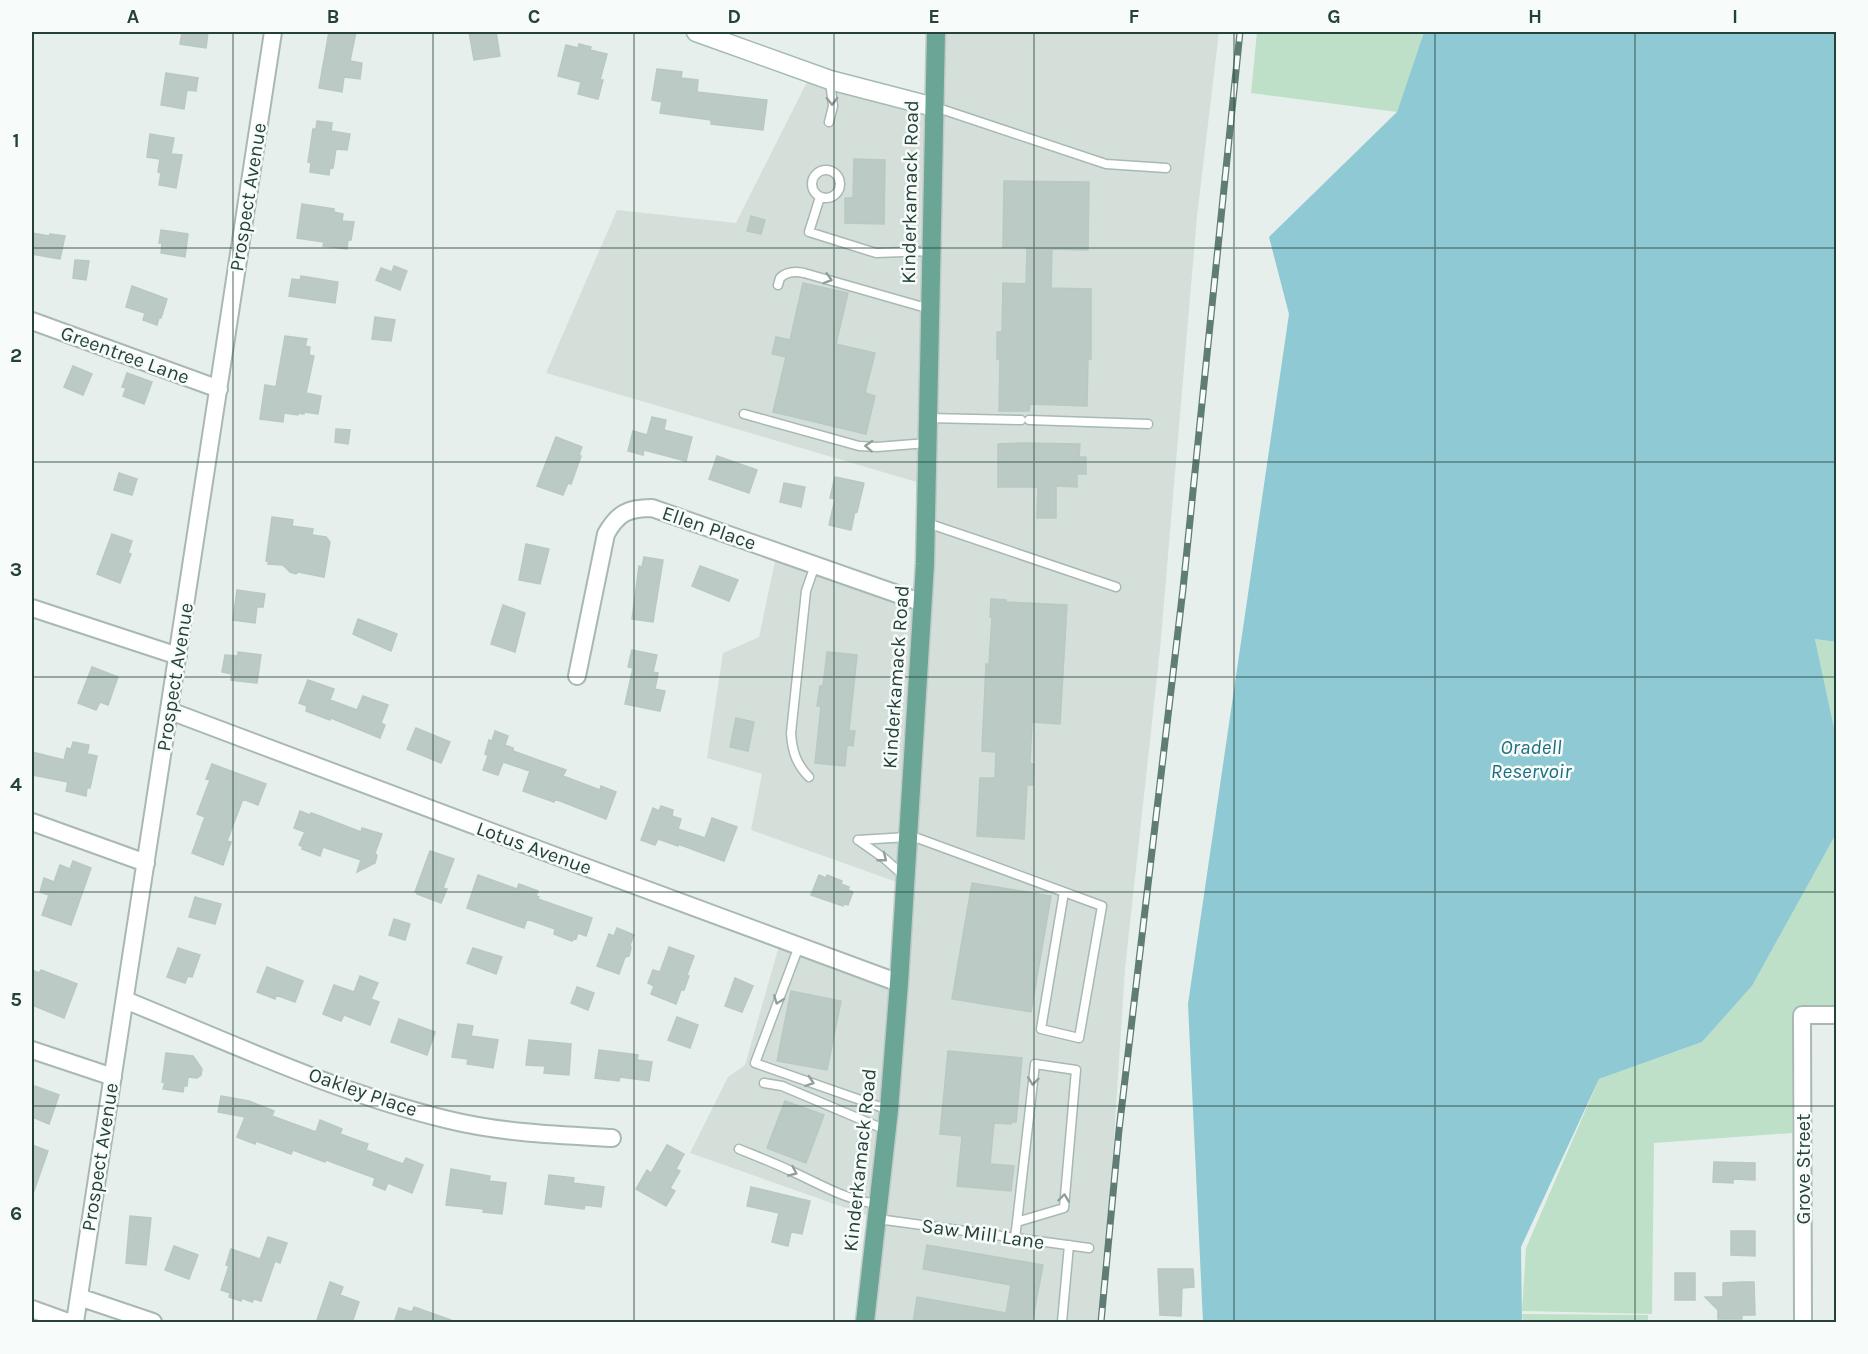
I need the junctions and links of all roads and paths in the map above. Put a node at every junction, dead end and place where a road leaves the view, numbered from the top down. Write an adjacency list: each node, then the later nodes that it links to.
1 (273, 32): 13 (street, Prospect Avenue)
2 (696, 32): 4 (street)
3 (936, 32): 5 (main road, Kinderkamack Road)
4 (830, 80): 5 (street); 6 (lane, one-way to 6)
5 (934, 107): 7 (lane); 9 (main road, Kinderkamack Road)
6 (829, 122)
7 (1166, 168)
8 (820, 197): 9 (lane)
9 (931, 251): 11 (main road, Kinderkamack Road)
10 (778, 285): 11 (lane, one-way to 11)
11 (930, 310): 15 (main road, Kinderkamack Road)
12 (32, 321): 13 (street, Greentree Lane)
13 (219, 389): 23 (street, Prospect Avenue)
14 (744, 414): 17 (lane, one-way to 14)
15 (928, 418): 16 (lane); 17 (main road, Kinderkamack Road)
16 (1148, 424)
17 (928, 443): 18 (main road, Kinderkamack Road)
18 (926, 522): 20 (lane); 21 (main road, Kinderkamack Road)
19 (815, 565): 21 (street, Ellen Place); 24 (street, Ellen Place); 26 (lane)
20 (1116, 586)
21 (923, 603): 28 (main road, Kinderkamack Road)
22 (32, 608): 23 (street)
23 (178, 656): 25 (street, Prospect Avenue)
24 (578, 676)
25 (170, 711): 29 (street, Prospect Avenue); 32 (street, Lotus Avenue)
26 (808, 777)
27 (32, 822): 29 (street)
28 (908, 836): 30 (main road, Kinderkamack Road); 30 (lane, one-way to 30); 31 (lane)
29 (146, 863): 34 (street, Prospect Avenue)
30 (906, 879): 33 (main road, Kinderkamack Road)
31 (1065, 892): 31 (lane)
32 (799, 946): 33 (street, Lotus Avenue); 39 (lane, one-way to 39)
33 (900, 983): 39 (main road, Kinderkamack Road)
34 (125, 1000): 37 (street, Prospect Avenue); 41 (street, Oakley Place)
35 (1836, 1015): 55 (street, Grove Street)
36 (32, 1050): 37 (street)
37 (113, 1077): 48 (street, Prospect Avenue)
38 (764, 1083): 40 (lane)
39 (889, 1110): 40 (main road, Kinderkamack Road)
40 (887, 1130): 43 (main road, Kinderkamack Road)
41 (612, 1138)
42 (739, 1149): 43 (lane, Saw Mill Lane, one-way to 43)
43 (878, 1212): 45 (lane, Saw Mill Lane); 53 (main road, Kinderkamack Road)
44 (1017, 1222): 44 (lane, one-way to 44); 45 (lane)
45 (1015, 1238): 46 (lane, Saw Mill Lane)
46 (1069, 1245): 47 (lane, Saw Mill Lane); 54 (lane)
47 (1089, 1248)
48 (79, 1297): 51 (street, Prospect Avenue); 52 (street)
49 (32, 1309): 50 (street)
50 (68, 1323)
51 (75, 1323)
52 (153, 1323)
53 (865, 1323)
54 (1062, 1323)
55 (1803, 1323)

